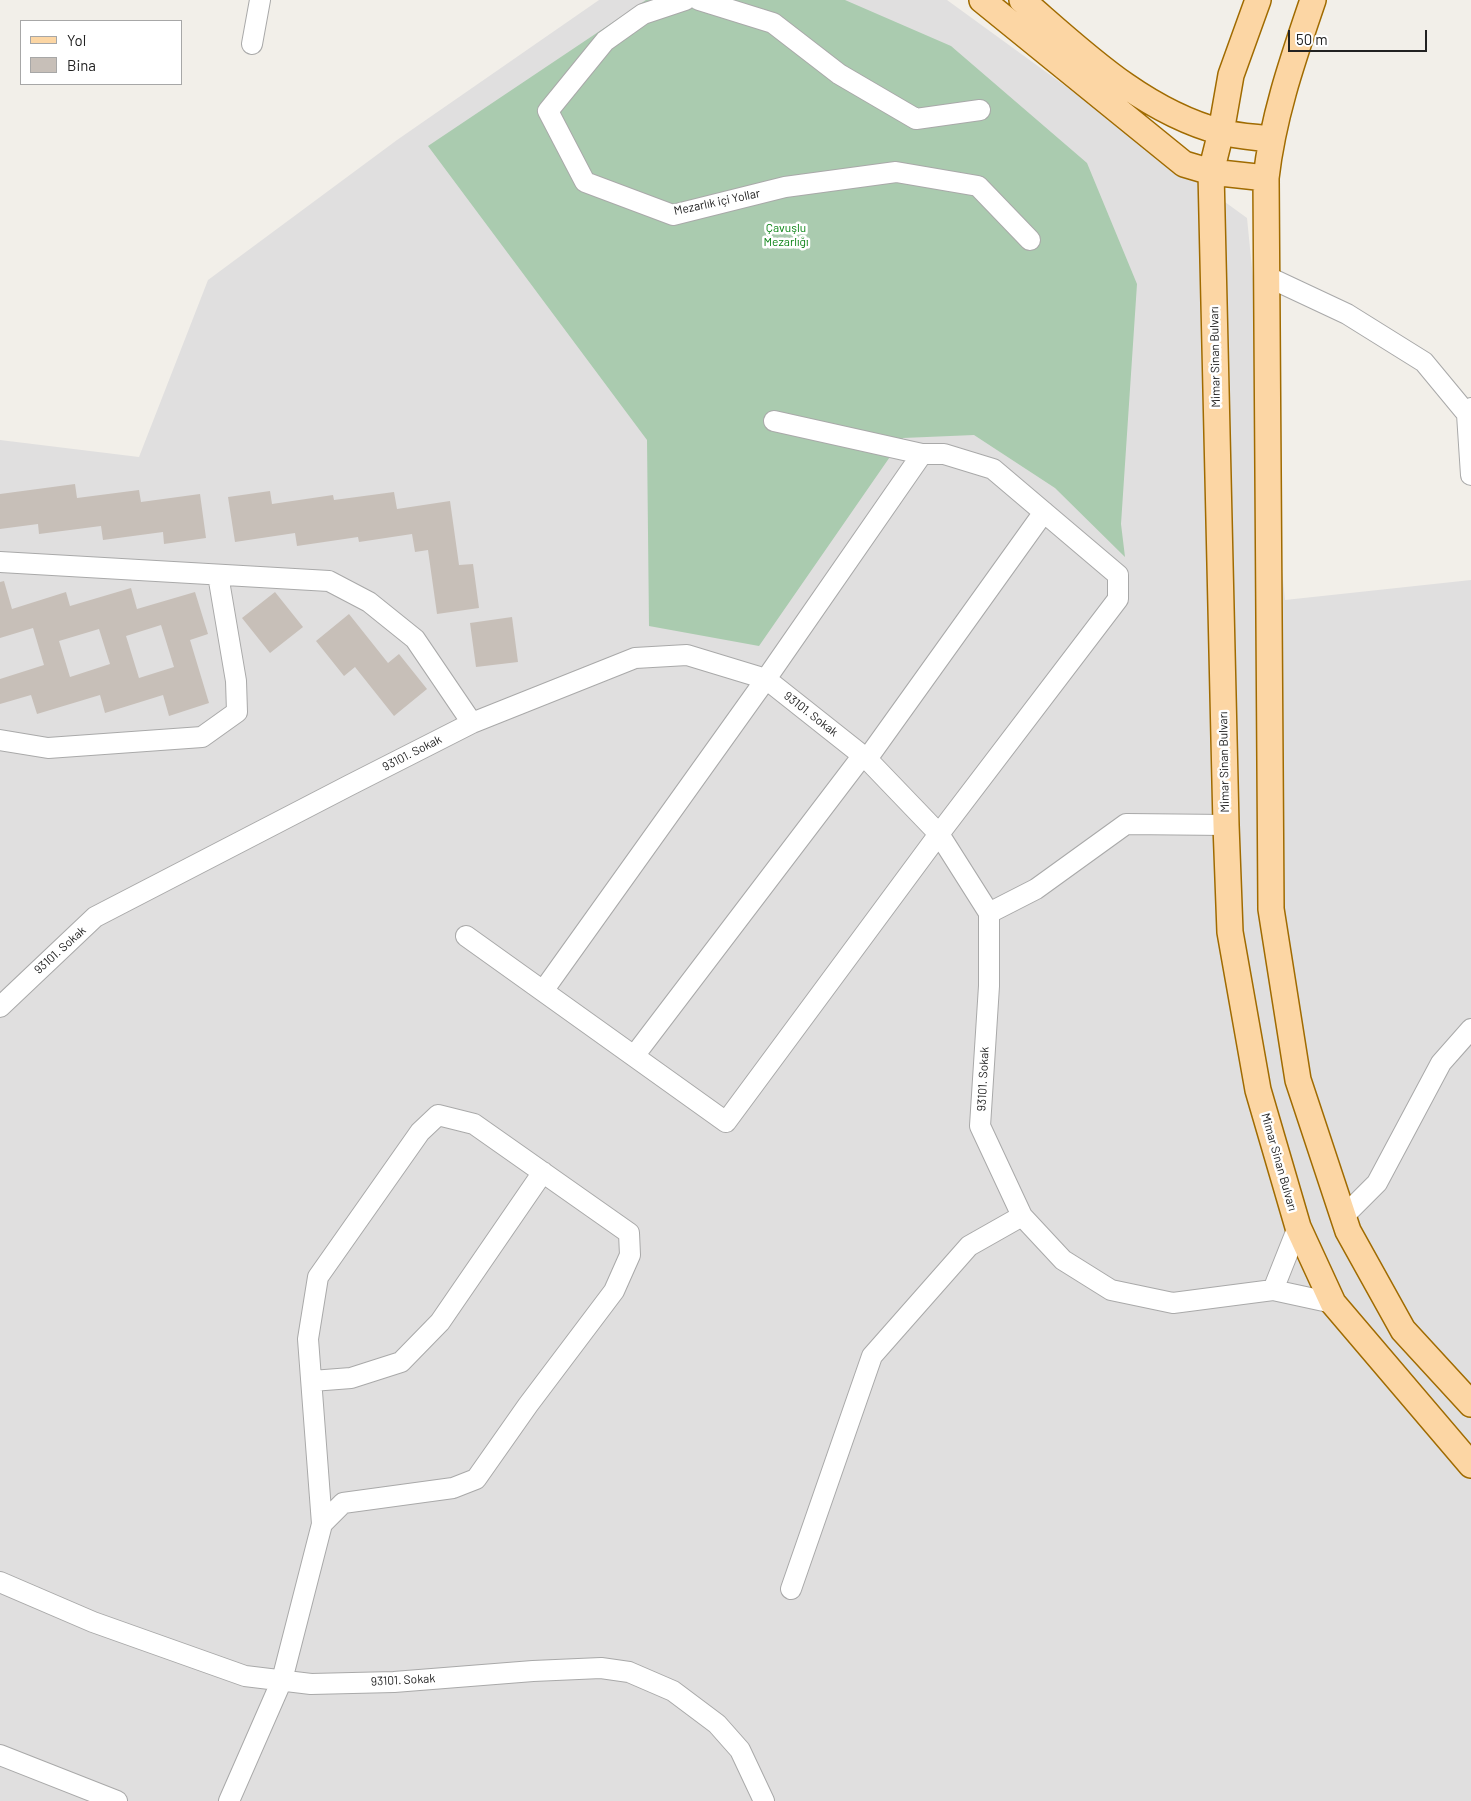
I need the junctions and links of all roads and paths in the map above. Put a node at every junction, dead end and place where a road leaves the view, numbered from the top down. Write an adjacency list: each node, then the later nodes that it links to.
1 (260, 0): 9 (street)
2 (685, 0): 8 (street, Mezarlık içi Yollar)
3 (699, 0): 10 (street)
4 (982, 0): 13 (main road)
5 (1022, 0): 11 (main road)
6 (1258, 0): 11 (main road, Mimar Sinan Bulvarı)
7 (1313, 0): 12 (main road)
8 (640, 7): 15 (street, Mezarlık içi Yollar)
9 (252, 44)
10 (980, 110)
11 (1221, 132): 12 (main road); 13 (main road, Mimar Sinan Bulvarı)
12 (1270, 139): 14 (main road)
13 (1211, 172): 14 (main road); 28 (main road, Mimar Sinan Bulvarı)
14 (1266, 178): 16 (main road)
15 (1030, 240)
16 (1266, 276): 17 (street); 38 (main road)
17 (1469, 411): 20 (street)
18 (774, 421): 19 (street)
19 (922, 454): 21 (street); 24 (street)
20 (1471, 475)
21 (1044, 512): 27 (street); 29 (street)
22 (0, 562): 23 (street)
23 (218, 575): 25 (street); 26 (street)
24 (766, 679): 25 (street, 93101. Sokak); 27 (street, 93101. Sokak); 32 (street)
25 (472, 723): 33 (street, 93101. Sokak)
26 (0, 740)
27 (865, 757): 29 (street, 93101. Sokak); 35 (street)
28 (1226, 825): 30 (street); 39 (main road, Mimar Sinan Bulvarı)
29 (939, 834): 30 (street, 93101. Sokak); 35 (street)
30 (989, 912): 37 (street, 93101. Sokak)
31 (466, 936): 32 (street)
32 (543, 991): 35 (street)
33 (0, 1007)
34 (1471, 1030): 38 (street)
35 (634, 1056)
36 (543, 1172): 42 (street); 42 (street); 45 (street)
37 (1022, 1216): 40 (street, 93101. Sokak); 47 (street)
38 (1343, 1217): 43 (main road)
39 (1298, 1227): 40 (street); 41 (main road, Mimar Sinan Bulvarı)
40 (1273, 1290): 41 (street, 93101. Sokak)
41 (1332, 1303): 44 (main road, Mimar Sinan Bulvarı)
42 (312, 1381): 45 (street)
43 (1471, 1404)
44 (1471, 1465)
45 (322, 1524): 48 (street)
46 (0, 1582): 48 (street, 93101. Sokak)
47 (791, 1589)
48 (282, 1680): 51 (street); 52 (street, 93101. Sokak)
49 (0, 1755): 50 (street)
50 (117, 1801)
51 (229, 1801)
52 (764, 1801)

